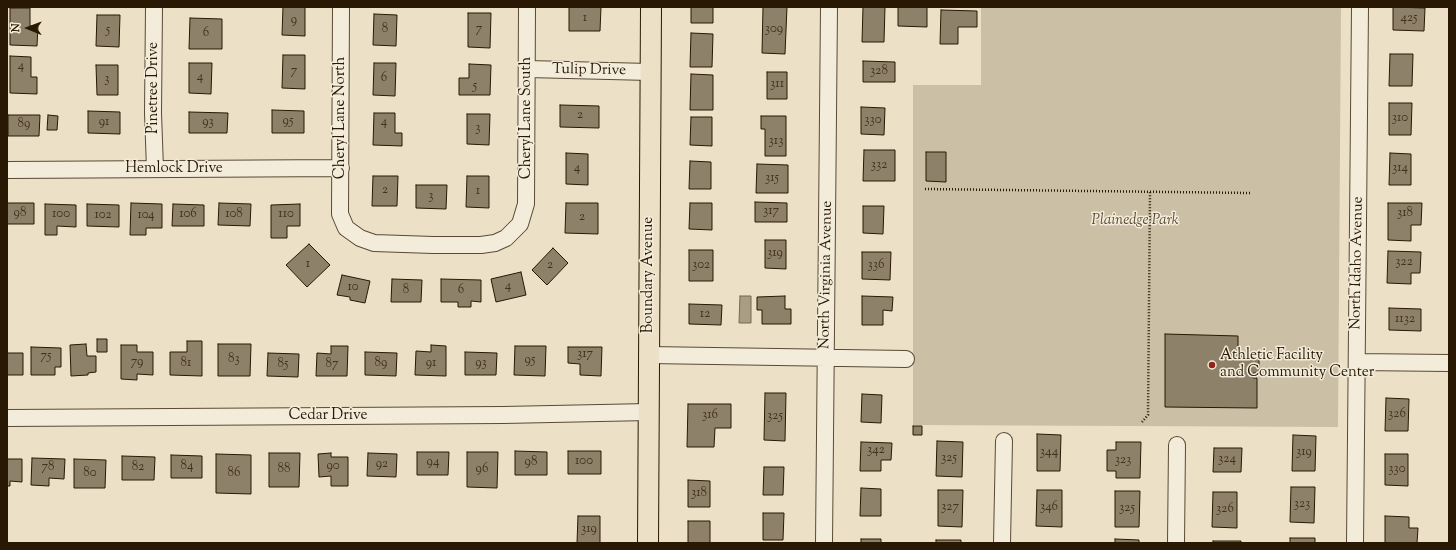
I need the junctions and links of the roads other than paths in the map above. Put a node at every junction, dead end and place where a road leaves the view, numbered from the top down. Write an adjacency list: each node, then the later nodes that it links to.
1 (154, 7): 10 (street, Pinetree Drive)
2 (341, 7): 9 (street, Cheryl Lane North)
3 (527, 7): 7 (street, Cheryl Lane South)
4 (651, 7): 8 (main road, Boundary Avenue)
5 (829, 7): 14 (street, North Virginia Avenue)
6 (1360, 7): 16 (street, North Idaho Avenue)
7 (527, 69): 8 (street, Tulip Drive); 12 (street, Cheryl Lane South)
8 (650, 72): 13 (main road, Boundary Avenue)
9 (341, 168): 10 (street, Hemlock Drive); 12 (street, Cheryl Lane North)
10 (155, 169): 11 (street, Hemlock Drive)
11 (7, 170)
12 (346, 228)
13 (649, 355): 14 (street); 18 (main road, Boundary Avenue)
14 (826, 358): 15 (street); 23 (street, North Virginia Avenue)
15 (906, 359)
16 (1357, 362): 17 (street); 26 (street, North Idaho Avenue)
17 (1449, 363)
18 (649, 412): 19 (street, Cedar Drive); 22 (main road, Boundary Avenue)
19 (7, 418)
20 (1004, 440): 24 (street)
21 (1177, 445): 25 (street)
22 (648, 543)
23 (824, 543)
24 (1002, 543)
25 (1176, 543)
26 (1355, 543)

